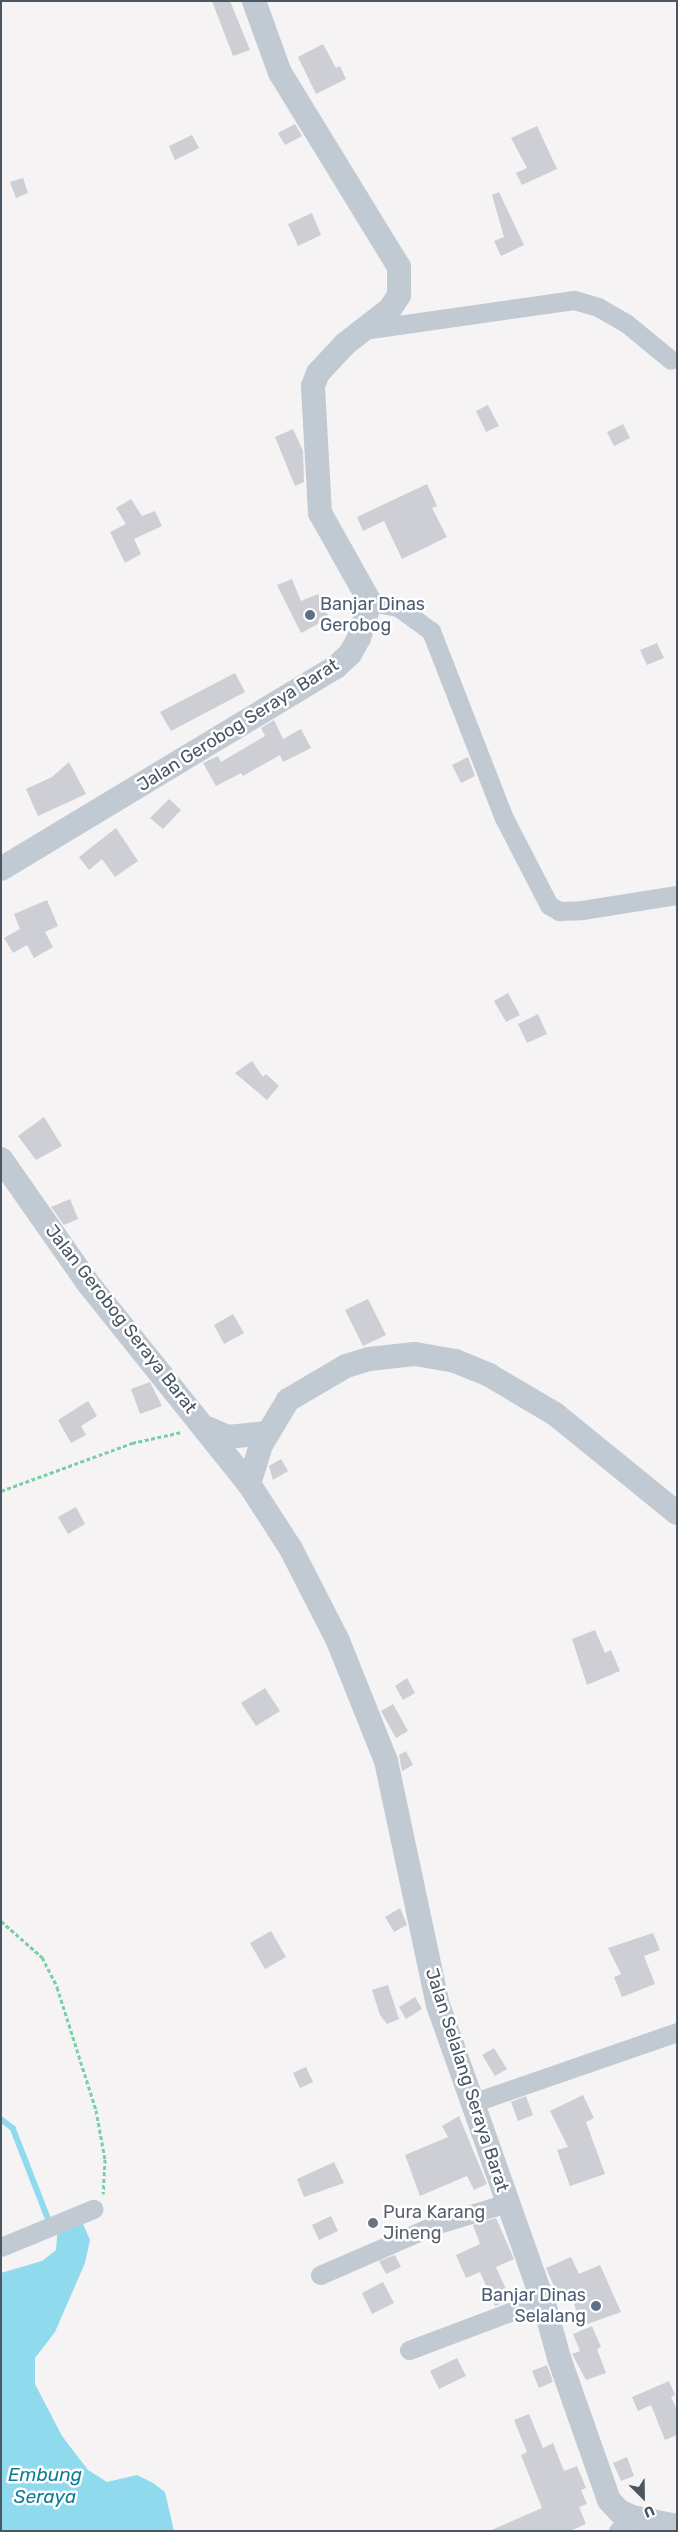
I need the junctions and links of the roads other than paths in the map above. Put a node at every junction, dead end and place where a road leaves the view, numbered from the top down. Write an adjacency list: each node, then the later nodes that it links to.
1 (254, 1): 2 (street)
2 (364, 330): 3 (street); 4 (street)
3 (671, 360)
4 (370, 602): 5 (street, Jalan Gerobog Seraya Barat); 6 (street)
5 (1, 869)
6 (677, 895)
7 (1, 1159): 8 (street, Jalan Gerobog Seraya Barat)
8 (208, 1428): 9 (street); 10 (street, Jalan Selalang Seraya Barat)
9 (267, 1433): 10 (street); 11 (street)
10 (249, 1484): 13 (street, Jalan Selalang Seraya Barat)
11 (677, 1513)
12 (677, 2032): 13 (street)
13 (472, 2103): 14 (street, Jalan Selalang Seraya Barat)
14 (507, 2203): 17 (street); 18 (street, Jalan Selalang Seraya Barat)
15 (93, 2209): 16 (street)
16 (1, 2247)
17 (320, 2275)
18 (542, 2300): 19 (street); 20 (street, Jalan Selalang Seraya Barat)
19 (409, 2350)
20 (625, 2524): 21 (street, Jalan Selalang Seraya Barat)
21 (677, 2526)

